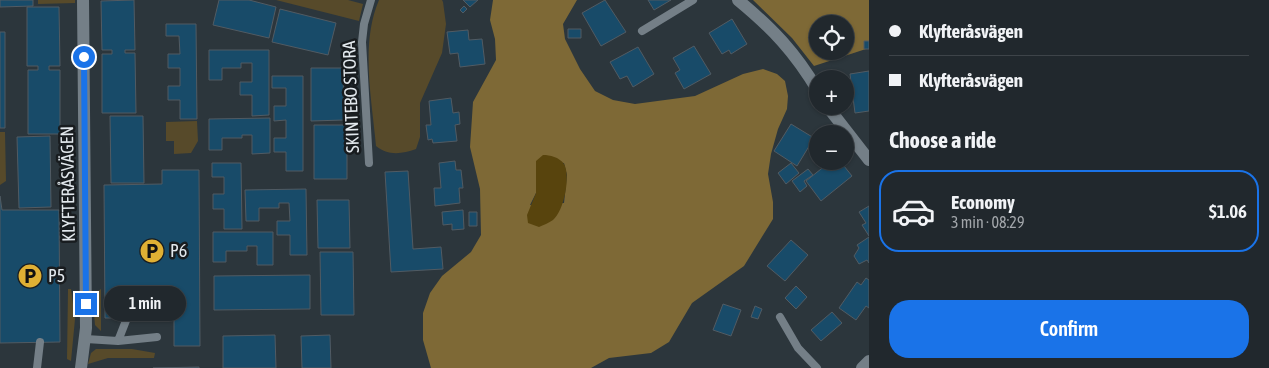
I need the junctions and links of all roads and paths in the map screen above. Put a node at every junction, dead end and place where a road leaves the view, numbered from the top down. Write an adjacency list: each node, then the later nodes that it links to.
1 (83, 0): 13 (street, KLYFTERÅSVÄGEN)
2 (371, 0): 9 (lane, SKINTEBO STORA)
3 (693, 0): 5 (lane)
4 (738, 0): 6 (street)
5 (642, 31)
6 (809, 77)
7 (834, 115): 8 (street)
8 (869, 160)
9 (369, 163)
10 (780, 316): 19 (lane)
11 (127, 318): 14 (lane)
12 (157, 337): 14 (lane)
13 (86, 339): 14 (lane); 18 (street, KLYFTERÅSVÄGEN)
14 (118, 341)
15 (40, 342): 17 (lane)
16 (869, 361): 20 (street)
17 (37, 368)
18 (81, 368)
19 (816, 368)
20 (862, 368)

